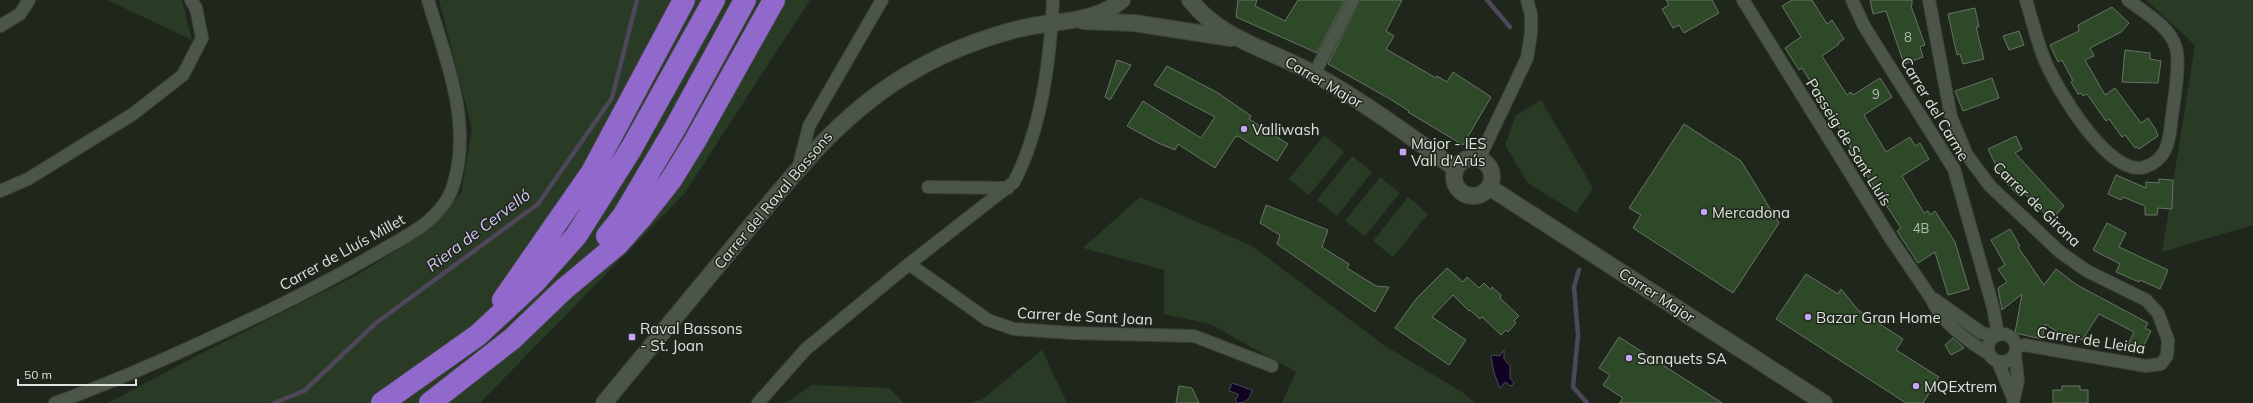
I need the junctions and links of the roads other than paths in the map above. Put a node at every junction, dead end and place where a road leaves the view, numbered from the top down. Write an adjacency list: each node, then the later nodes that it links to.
1 (29, 0): 21 (street)
2 (191, 0): 30 (street)
3 (428, 0): 41 (street, Carrer de Lluís Millet)
4 (684, 0): 34 (highway)
5 (714, 0): 34 (highway)
6 (745, 0): 32 (highway)
7 (774, 0): 32 (highway)
8 (882, 0): 25 (street)
9 (1053, 0): 20 (street)
10 (1122, 0): 19 (street)
11 (1190, 0): 22 (street, Carrer Major)
12 (1353, 0): 23 (street)
13 (1527, 0): 24 (street)
14 (1743, 0): 33 (street, Passeig de Sant Lluís)
15 (1852, 0): 35 (street, Carrer del Carme)
16 (1930, 0): 38 (street, Carrer de Girona)
17 (2026, 0): 18 (street)
18 (2128, 0)
19 (1072, 20): 20 (street, Carrer del Raval Bassons); 22 (street)
20 (1052, 23): 25 (street, Carrer del Raval Bassons); 29 (street)
21 (0, 26)
22 (1239, 39): 23 (street, Carrer Major)
23 (1314, 74): 26 (street, Carrer Major)
24 (1479, 159): 26 (street); 28 (street)
25 (799, 165): 44 (street, Carrer del Raval Bassons)
26 (1456, 169): 28 (street)
27 (928, 187): 29 (street)
28 (1489, 187): 46 (street, Carrer Major)
29 (1008, 188): 31 (street)
30 (0, 191)
31 (909, 264): 39 (street, Carrer de Sant Joan); 45 (street)
32 (563, 290): 43 (highway)
33 (1932, 298): 35 (street, Passeig de Sant Lluís); 37 (street, Passeig de Sant Lluís)
34 (478, 335): 42 (highway)
35 (1996, 336): 36 (street, Passeig de Sant Lluís); 37 (street)
36 (2016, 350): 37 (street); 38 (street, Carrer de Lleida); 40 (street)
37 (1993, 358): 40 (street)
38 (2161, 364)
39 (1272, 366)
40 (2013, 400)
41 (55, 403)
42 (382, 403)
43 (430, 403)
44 (604, 403)
45 (758, 403)
46 (1824, 403)

